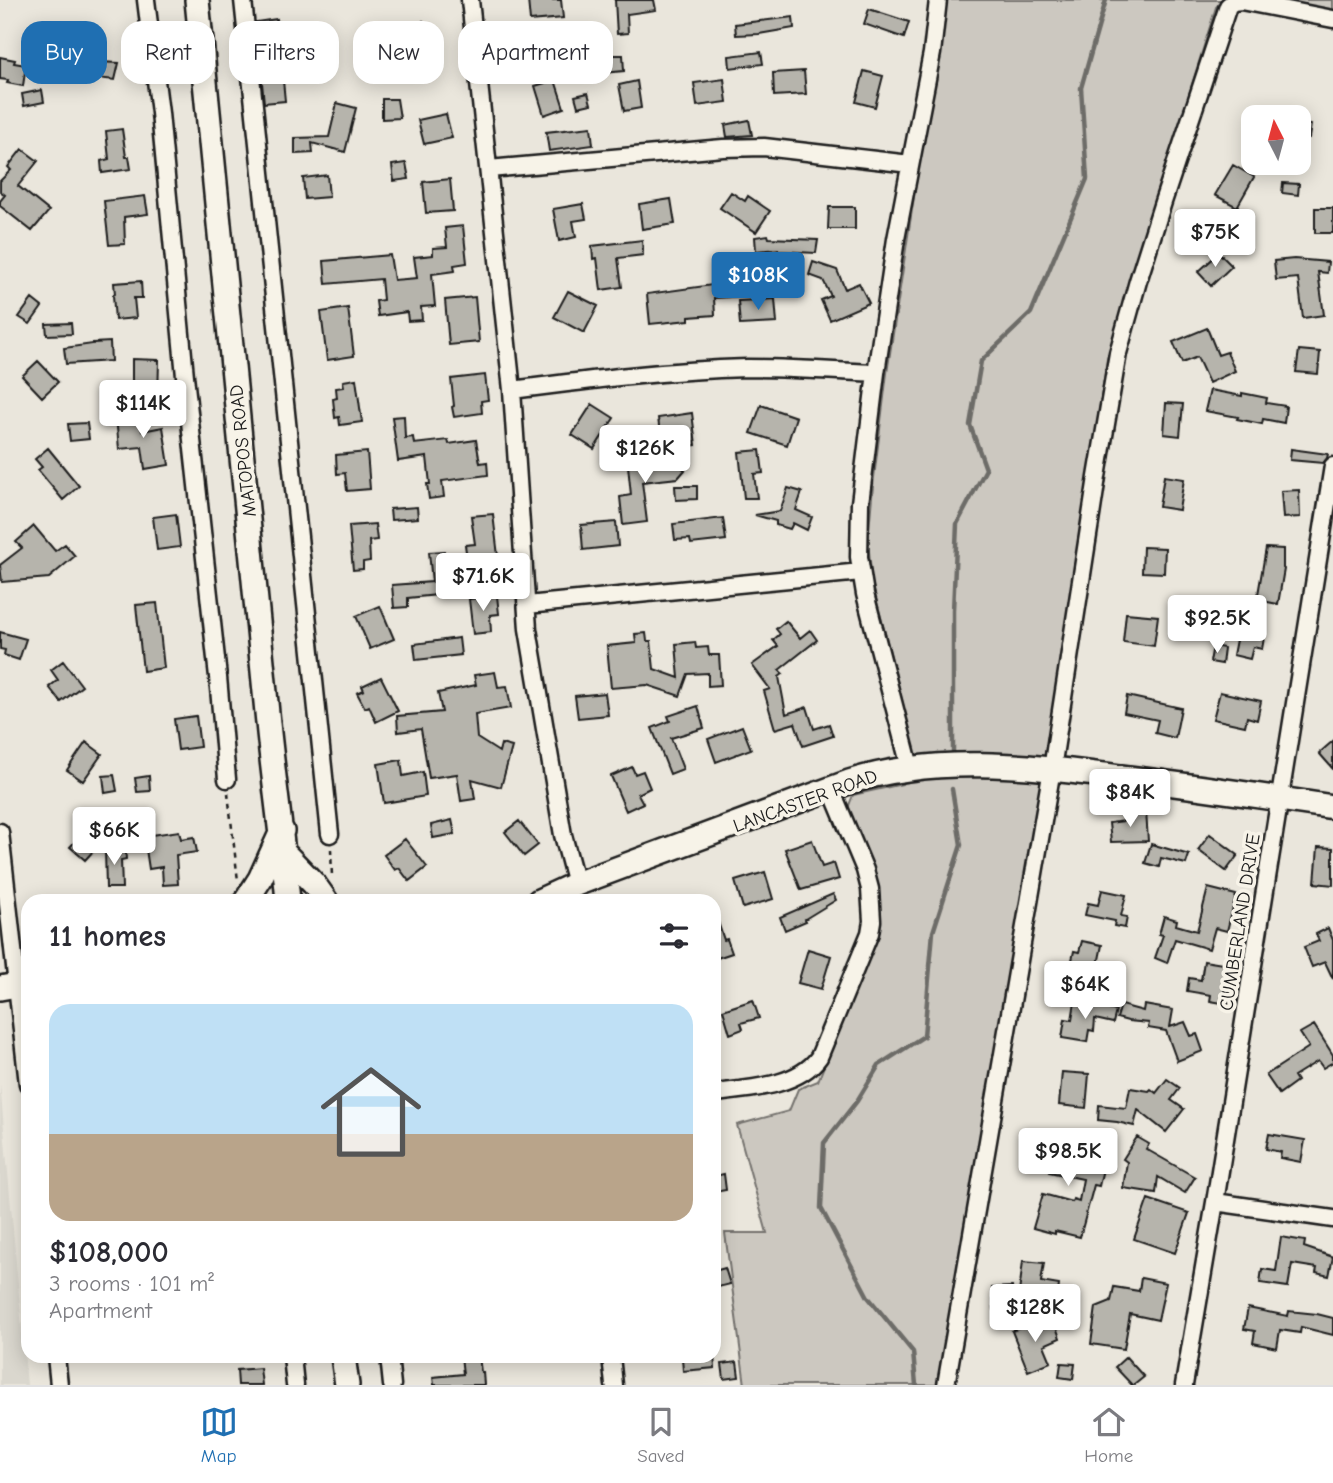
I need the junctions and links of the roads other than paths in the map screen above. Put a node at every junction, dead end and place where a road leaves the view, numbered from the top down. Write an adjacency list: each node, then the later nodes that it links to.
1 (146, 0): 16 (street)
2 (197, 0): 22 (main road, MATOPOS ROAD)
3 (243, 0): 21 (street)
4 (470, 0): 8 (street)
5 (938, 0): 7 (street)
6 (1333, 19): 15 (street)
7 (910, 164): 8 (street); 9 (street)
8 (489, 169): 10 (street)
9 (876, 373): 10 (street); 12 (street)
10 (512, 390): 13 (street)
11 (1333, 466): 18 (street, CUMBERLAND DRIVE)
12 (861, 572): 13 (street); 14 (street)
13 (527, 606): 23 (street)
14 (910, 767): 15 (main road, LANCASTER ROAD); 17 (main road, LANCASTER ROAD)
15 (1052, 769): 18 (main road, LANCASTER ROAD); 43 (street)
16 (227, 779)
17 (831, 789): 23 (main road, LANCASTER ROAD); 30 (street)
18 (1281, 799): 19 (main road, LANCASTER ROAD); 31 (street, CUMBERLAND DRIVE)
19 (1333, 807)
20 (0, 832): 28 (street)
21 (330, 834)
22 (283, 842): 24 (main road); 25 (main road, MATOPOS ROAD); 26 (main road)
23 (576, 884): 27 (main road, LANCASTER ROAD)
24 (242, 894)
25 (287, 894)
26 (329, 894)
27 (554, 894)
28 (15, 985): 29 (street)
29 (21, 1031)
30 (721, 1092)
31 (1215, 1202): 32 (street); 44 (street, CUMBERLAND DRIVE)
32 (1333, 1219)
33 (57, 1363): 38 (street)
34 (293, 1363): 39 (street)
35 (345, 1363): 40 (main road)
36 (390, 1363): 41 (street)
37 (612, 1363): 42 (street)
38 (59, 1385)
39 (295, 1385)
40 (347, 1385)
41 (392, 1385)
42 (614, 1385)
43 (946, 1385)
44 (1184, 1385)

